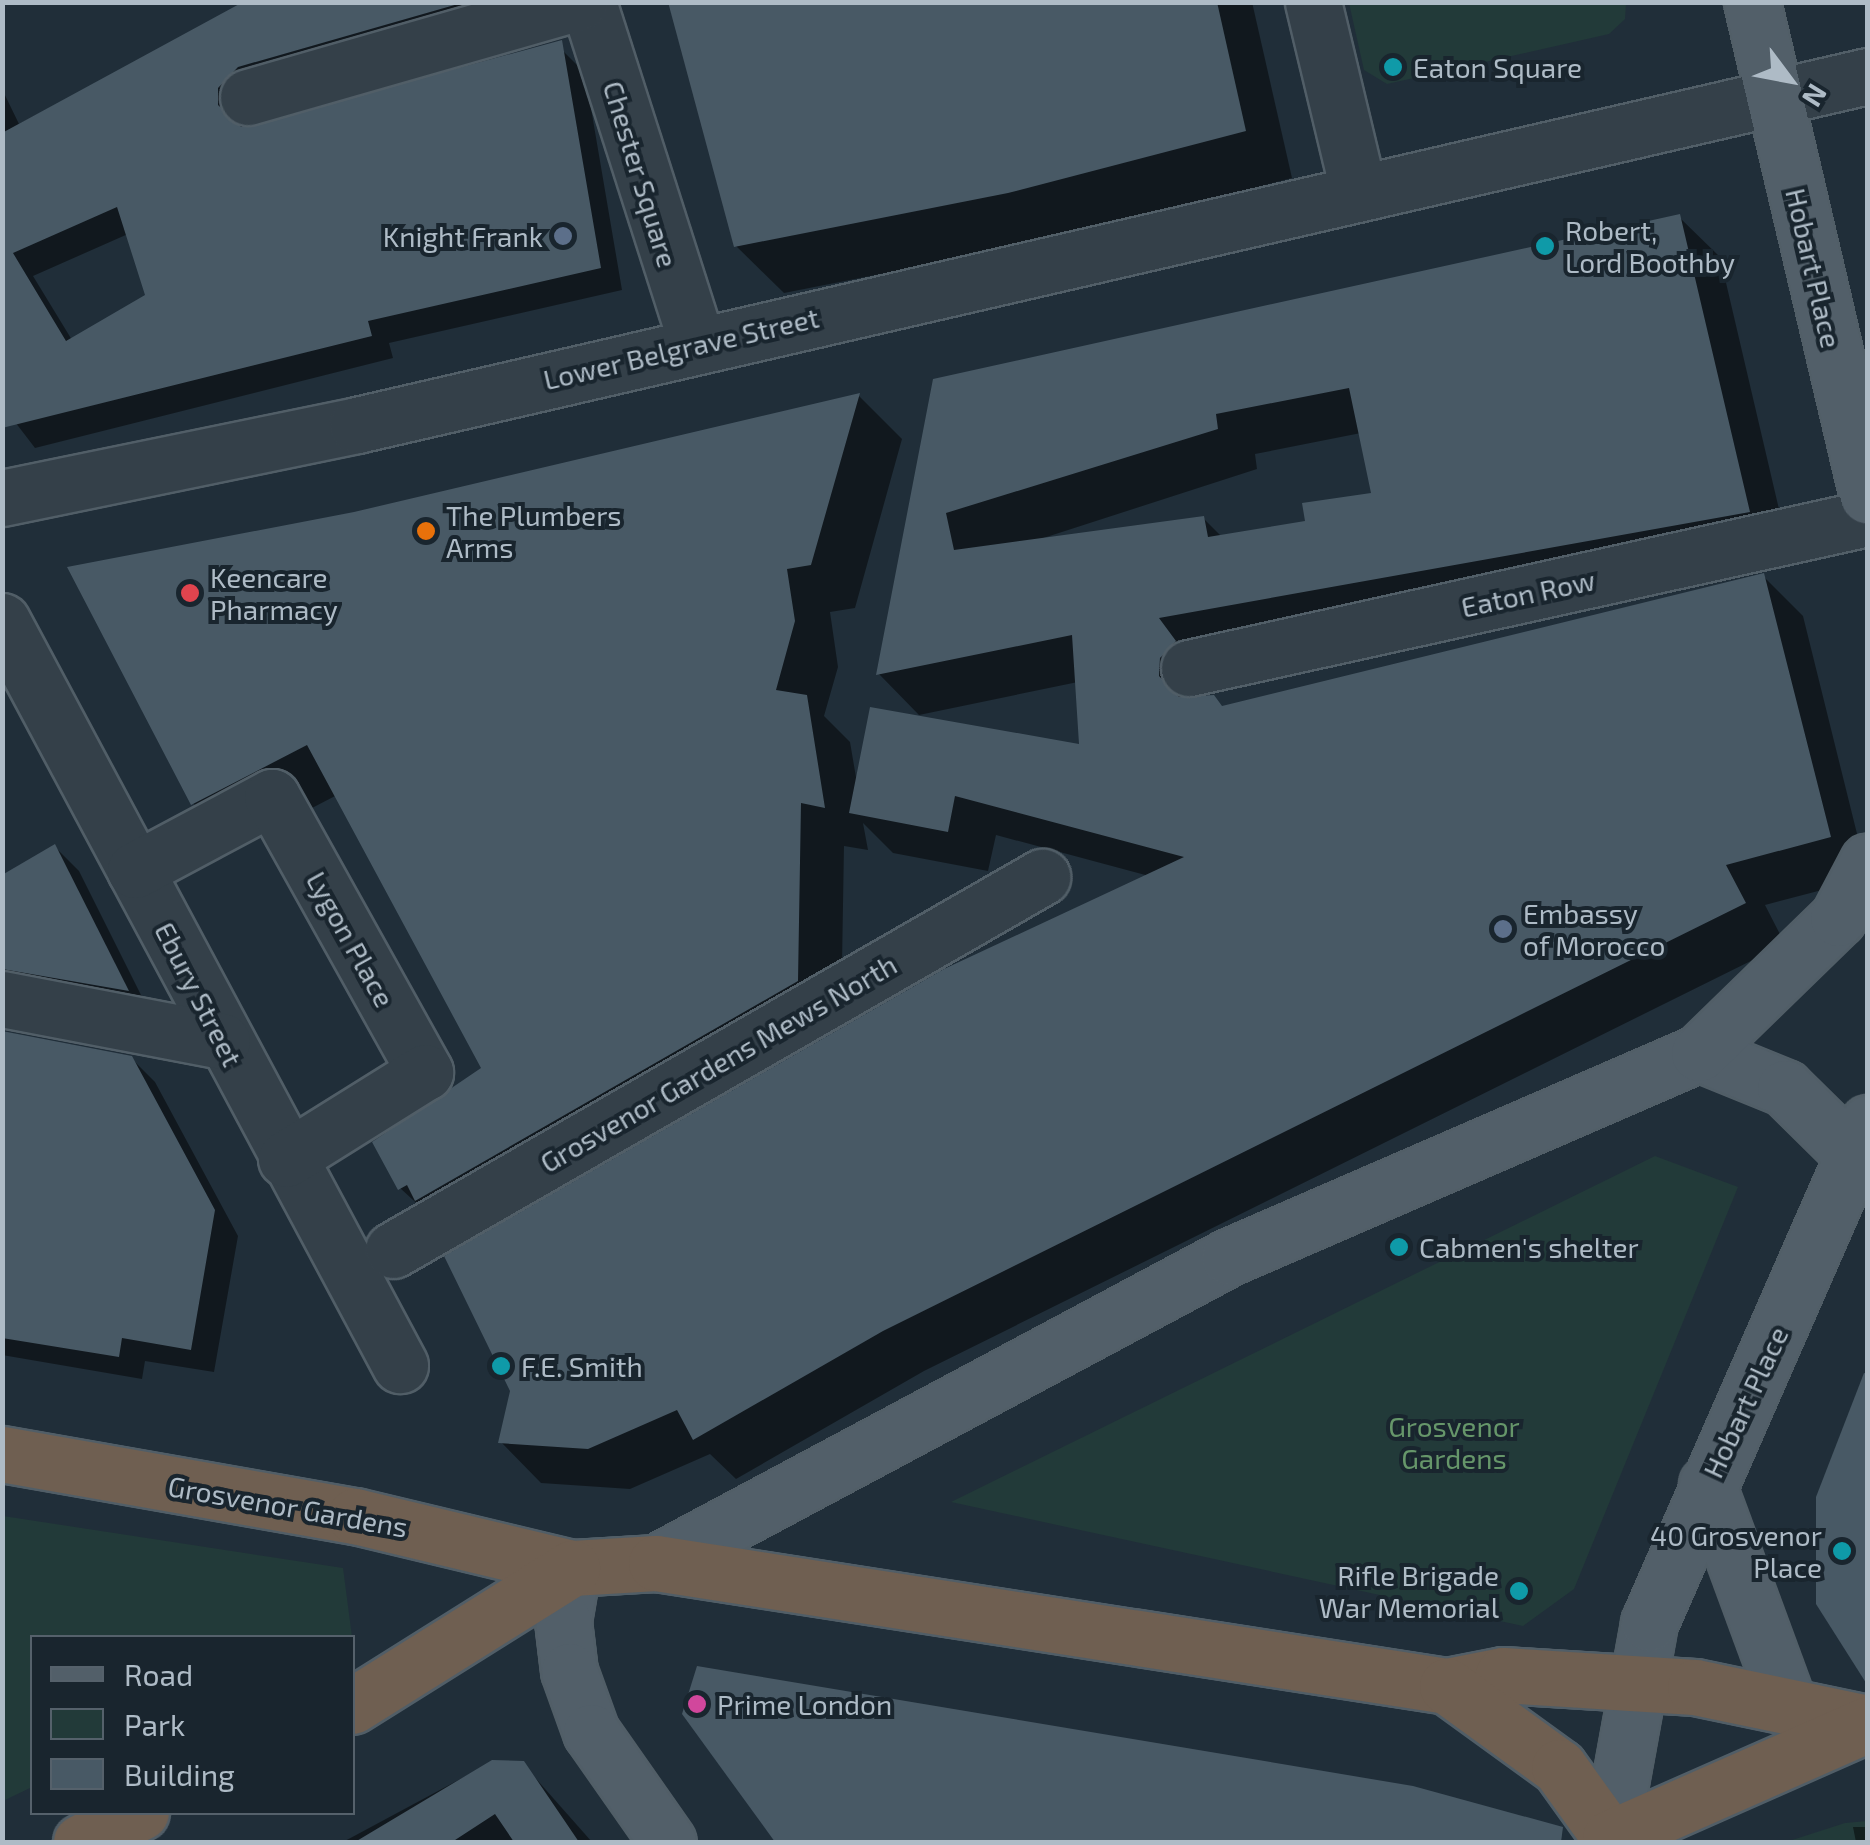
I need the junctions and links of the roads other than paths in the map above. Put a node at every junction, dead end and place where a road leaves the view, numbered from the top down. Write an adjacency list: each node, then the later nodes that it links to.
1 (580, 2): 6 (street)
2 (588, 2): 9 (street, Chester Square)
3 (1312, 2): 8 (street)
4 (1752, 2): 7 (main road)
5 (1868, 76): 7 (street)
6 (248, 96)
7 (1774, 99): 8 (street); 10 (main road, Hobart Place)
8 (1358, 190): 9 (street, Lower Belgrave Street)
9 (697, 344): 11 (street, Lower Belgrave Street)
10 (1868, 496)
11 (2, 498)
12 (1868, 518): 14 (street, Eaton Row)
13 (2, 621): 16 (street, Ebury Street)
14 (1189, 668)
15 (1868, 861): 20 (main road, Grosvenor Gardens)
16 (135, 870): 19 (street, Ebury Street); 22 (street, Lygon Place)
17 (1042, 878): 23 (street, Grosvenor Gardens Mews North)
18 (2, 999): 19 (street)
19 (222, 1040): 22 (street, Ebury Street)
20 (1698, 1053): 21 (main road); 27 (main road, Grosvenor Gardens)
21 (1860, 1139): 26 (main road, Hobart Place)
22 (286, 1159): 24 (street, Ebury Street)
23 (394, 1250)
24 (400, 1365)
25 (2, 1454): 28 (highway, Grosvenor Gardens)
26 (1707, 1484): 29 (main road, Hobart Place); 31 (main road)
27 (656, 1563): 28 (highway, Grosvenor Gardens); 30 (highway, Grosvenor Gardens)
28 (572, 1568): 32 (highway, Grosvenor Gardens); 37 (main road)
29 (1634, 1685): 30 (highway, Grosvenor Gardens); 31 (highway, Grosvenor Gardens); 35 (main road, Hobart Place)
30 (1448, 1686): 35 (highway)
31 (1786, 1700): 33 (highway, Grosvenor Gardens)
32 (355, 1704)
33 (1868, 1724): 35 (highway)
34 (135, 1815): 36 (highway)
35 (1609, 1840)
36 (81, 1842)
37 (668, 1842)

